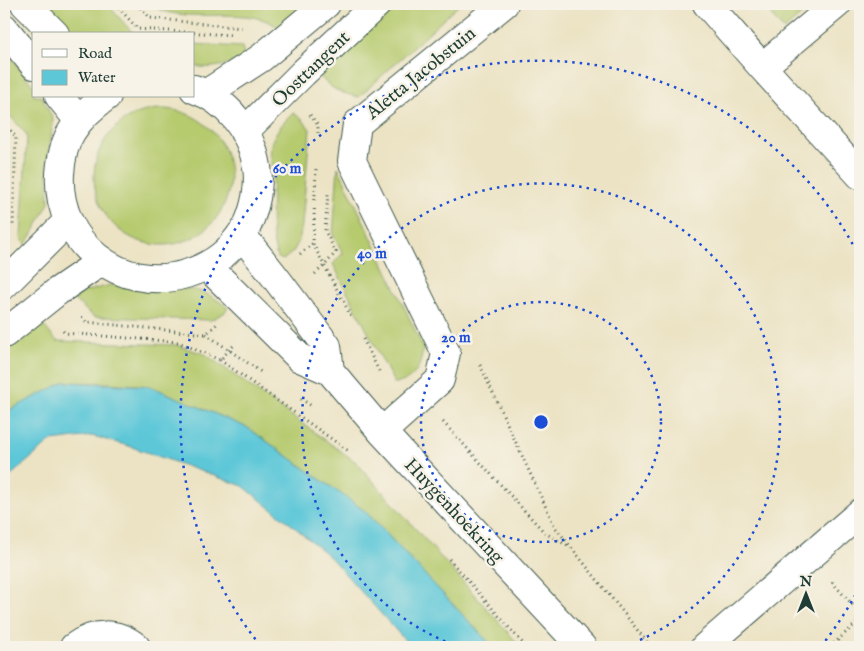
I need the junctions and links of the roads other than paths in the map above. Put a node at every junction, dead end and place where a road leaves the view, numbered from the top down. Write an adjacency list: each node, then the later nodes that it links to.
1 (326, 4): 11 (street, Oosttangent)
2 (377, 4): 15 (street, Oosttangent)
3 (504, 4): 24 (street, Aletta Jacobstuin)
4 (707, 4): 10 (street)
5 (837, 4): 10 (street)
6 (27, 6): 8 (street)
7 (4, 28): 9 (street)
8 (53, 32)
9 (32, 63)
10 (762, 67): 16 (street)
11 (200, 91): 15 (street)
12 (61, 98): 14 (street)
13 (104, 98): 14 (street)
14 (79, 121): 17 (street)
15 (244, 132): 18 (street)
16 (860, 174)
17 (68, 221): 19 (street); 21 (street)
18 (241, 234): 20 (street); 23 (street)
19 (102, 261): 20 (street); 22 (street)
20 (207, 266): 23 (street, Huygenhoekring)
21 (4, 285)
22 (4, 334)
23 (330, 371): 24 (street, Huygenhoekring)
24 (382, 432): 28 (street, Huygenhoekring)
25 (860, 513): 29 (street)
26 (74, 647): 27 (street)
27 (136, 647)
28 (582, 647)
29 (705, 647)

